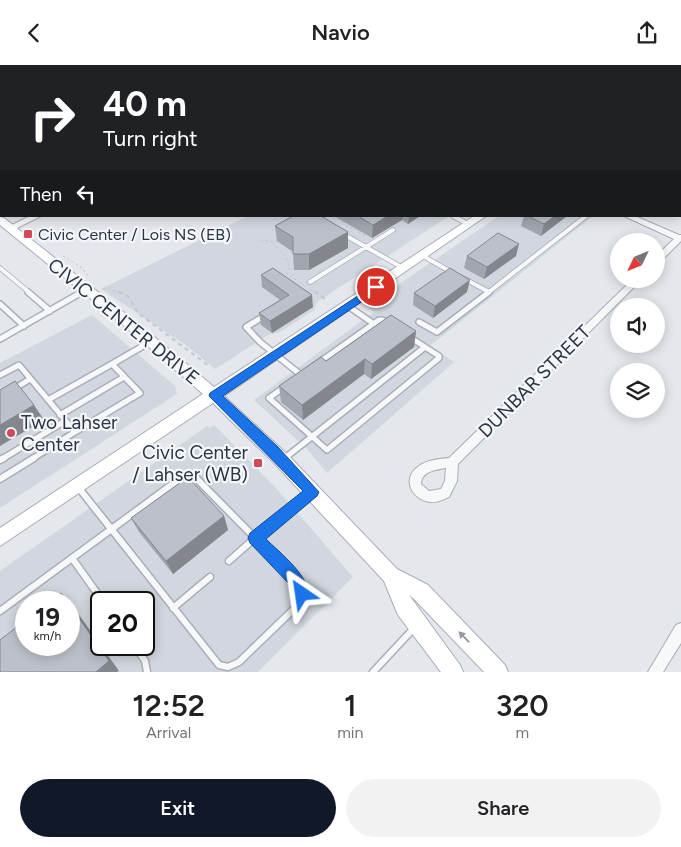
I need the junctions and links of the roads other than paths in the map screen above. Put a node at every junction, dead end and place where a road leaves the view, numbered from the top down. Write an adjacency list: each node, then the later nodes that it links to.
1 (33, 217): 6 (street)
2 (454, 217): 7 (lane)
3 (480, 217): 7 (street)
4 (585, 217): 19 (lane)
5 (630, 217): 10 (street)
6 (5, 224): 18 (street, CIVIC CENTER DRIVE)
7 (469, 225): 13 (street)
8 (393, 230): 11 (lane)
9 (342, 232): 11 (lane)
10 (680, 238): 12 (street)
11 (366, 247): 15 (lane); 16 (lane)
12 (665, 252)
13 (423, 256): 15 (street); 19 (lane)
14 (0, 268): 23 (lane)
15 (403, 269): 21 (street)
16 (310, 282)
17 (629, 288): 45 (street, DUNBAR STREET)
18 (86, 290): 23 (lane); 28 (street, CIVIC CENTER DRIVE)
19 (489, 292): 24 (lane)
20 (0, 304): 26 (lane)
21 (348, 306): 25 (lane); 30 (street)
22 (275, 309): 30 (lane)
23 (50, 311): 26 (lane)
24 (419, 322)
25 (374, 324): 29 (lane); 33 (lane)
26 (24, 326): 27 (lane)
27 (0, 339)
28 (151, 341): 31 (lane); 37 (street, CIVIC CENTER DRIVE)
29 (425, 347): 42 (lane); 42 (lane)
30 (276, 355): 33 (lane); 37 (street)
31 (112, 364): 34 (lane); 38 (lane)
32 (0, 375): 35 (lane)
33 (301, 375): 42 (lane)
34 (124, 377): 39 (lane); 41 (lane)
35 (30, 379): 36 (lane); 38 (lane)
36 (8, 392)
37 (214, 396): 44 (street, CIVIC CENTER DRIVE); 47 (street)
38 (48, 400): 39 (lane)
39 (60, 415): 40 (lane)
40 (65, 421): 41 (lane); 43 (lane)
41 (75, 433): 46 (lane)
42 (312, 438): 44 (lane)
43 (0, 460)
44 (282, 460): 48 (street, CIVIC CENTER DRIVE)
45 (452, 462)
46 (0, 479)
47 (77, 487): 49 (lane); 51 (street)
48 (312, 492): 50 (lane); 54 (street, CIVIC CENTER DRIVE)
49 (111, 529): 50 (lane); 52 (lane); 57 (lane)
50 (255, 538): 53 (lane); 57 (lane)
51 (0, 539)
52 (72, 558): 56 (lane); 58 (lane)
53 (229, 561)
54 (391, 575): 59 (street, CIVIC CENTER DRIVE); 65 (street, CIVIC CENTER DRIVE, one-way to 54)
55 (210, 577): 57 (lane)
56 (95, 591)
57 (173, 608)
58 (0, 611)
59 (417, 625): 63 (lane); 64 (street, CIVIC CENTER DRIVE)
60 (681, 630): 66 (street)
61 (142, 656): 62 (lane)
62 (147, 672)
63 (373, 672)
64 (453, 672)
65 (498, 672)
66 (655, 672)

